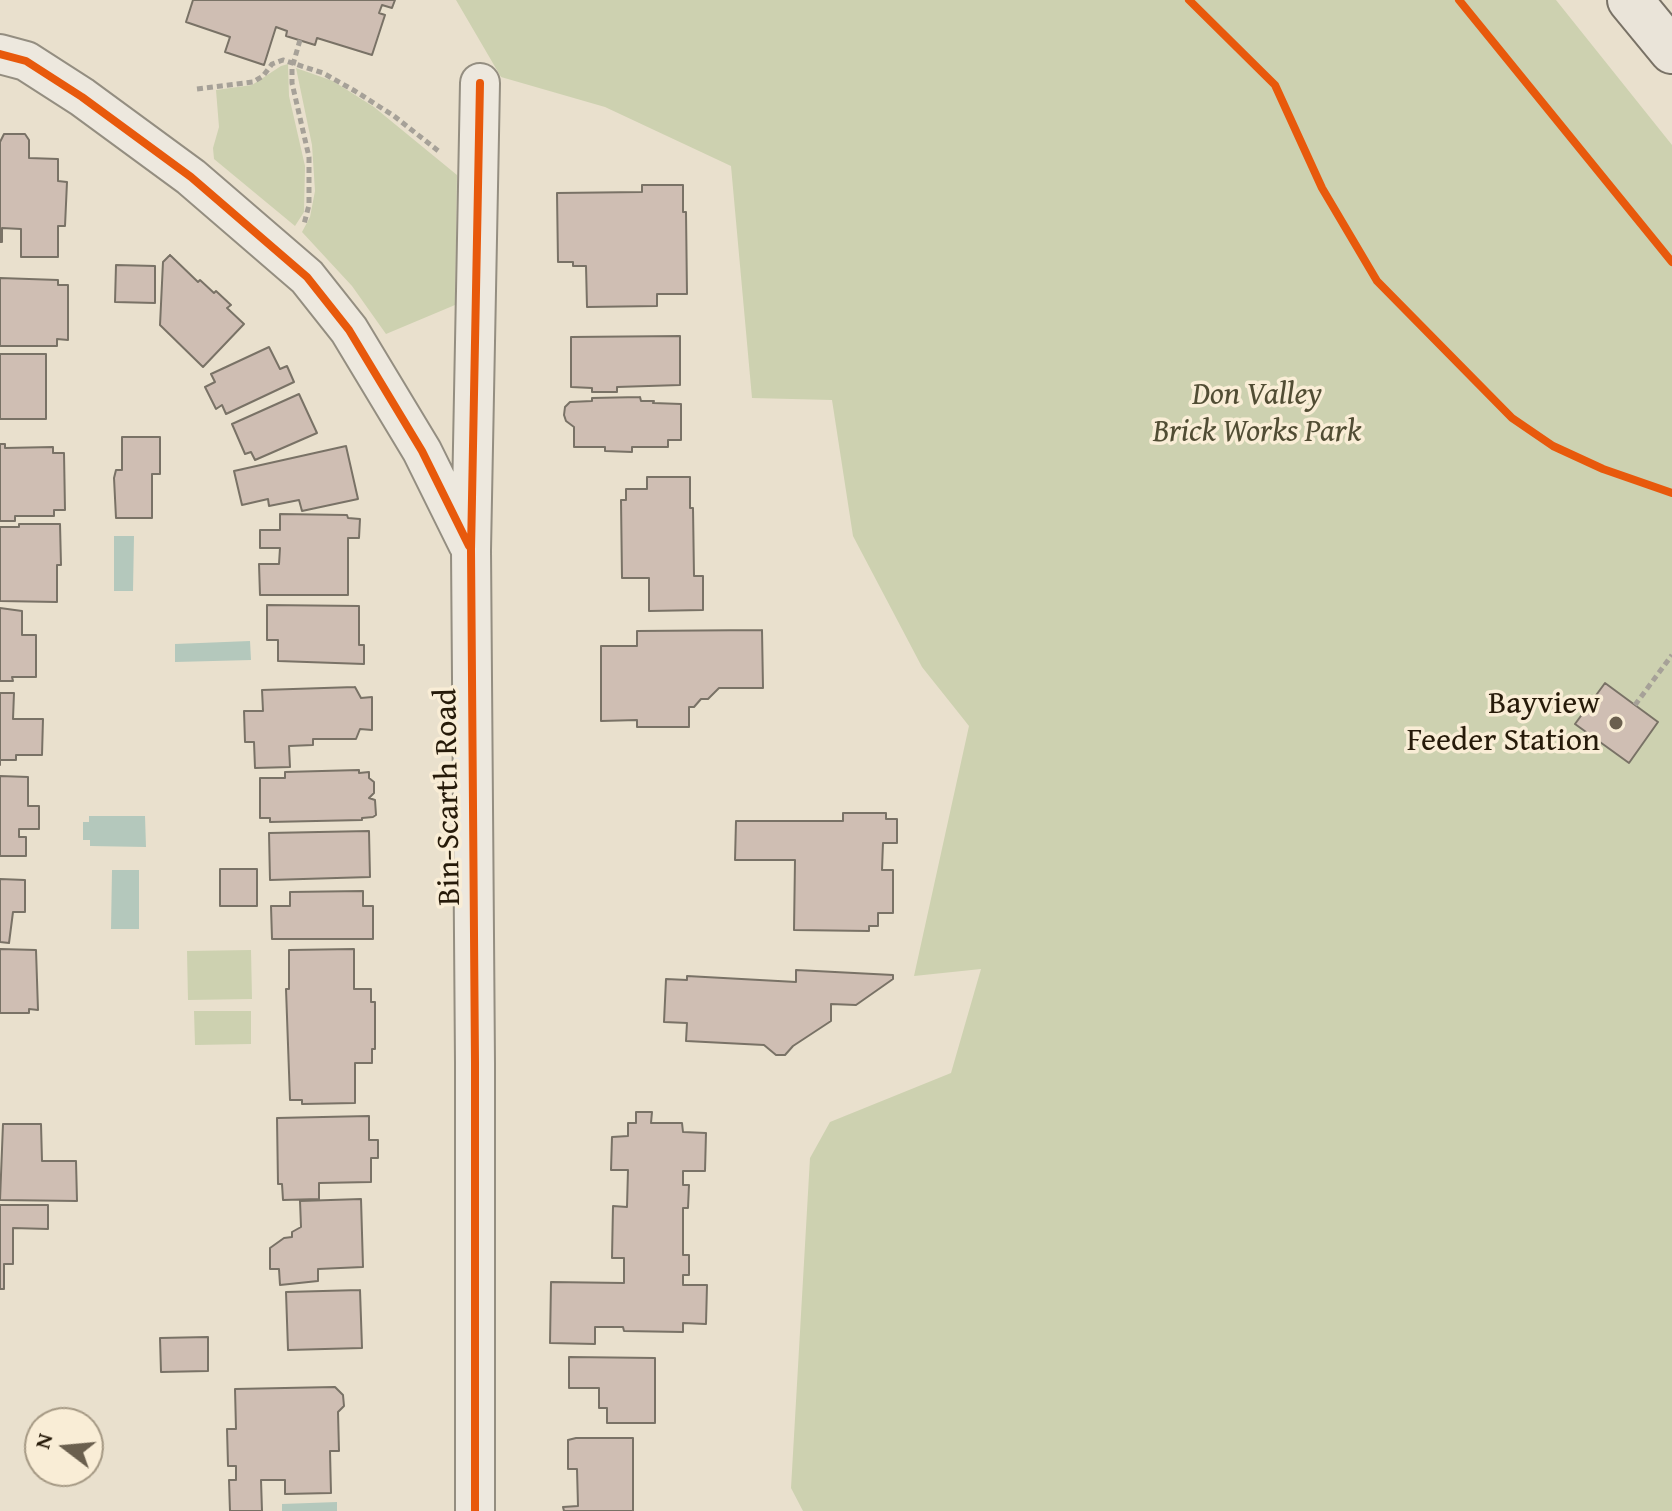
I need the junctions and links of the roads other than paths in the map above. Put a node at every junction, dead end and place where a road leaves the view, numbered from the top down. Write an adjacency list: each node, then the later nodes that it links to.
1 (1630, 0): 2 (main road)
2 (1672, 51)
3 (0, 54): 5 (street)
4 (480, 83): 5 (street, Bin-Scarth Road)
5 (471, 550): 6 (street, Bin-Scarth Road)
6 (475, 1511)

